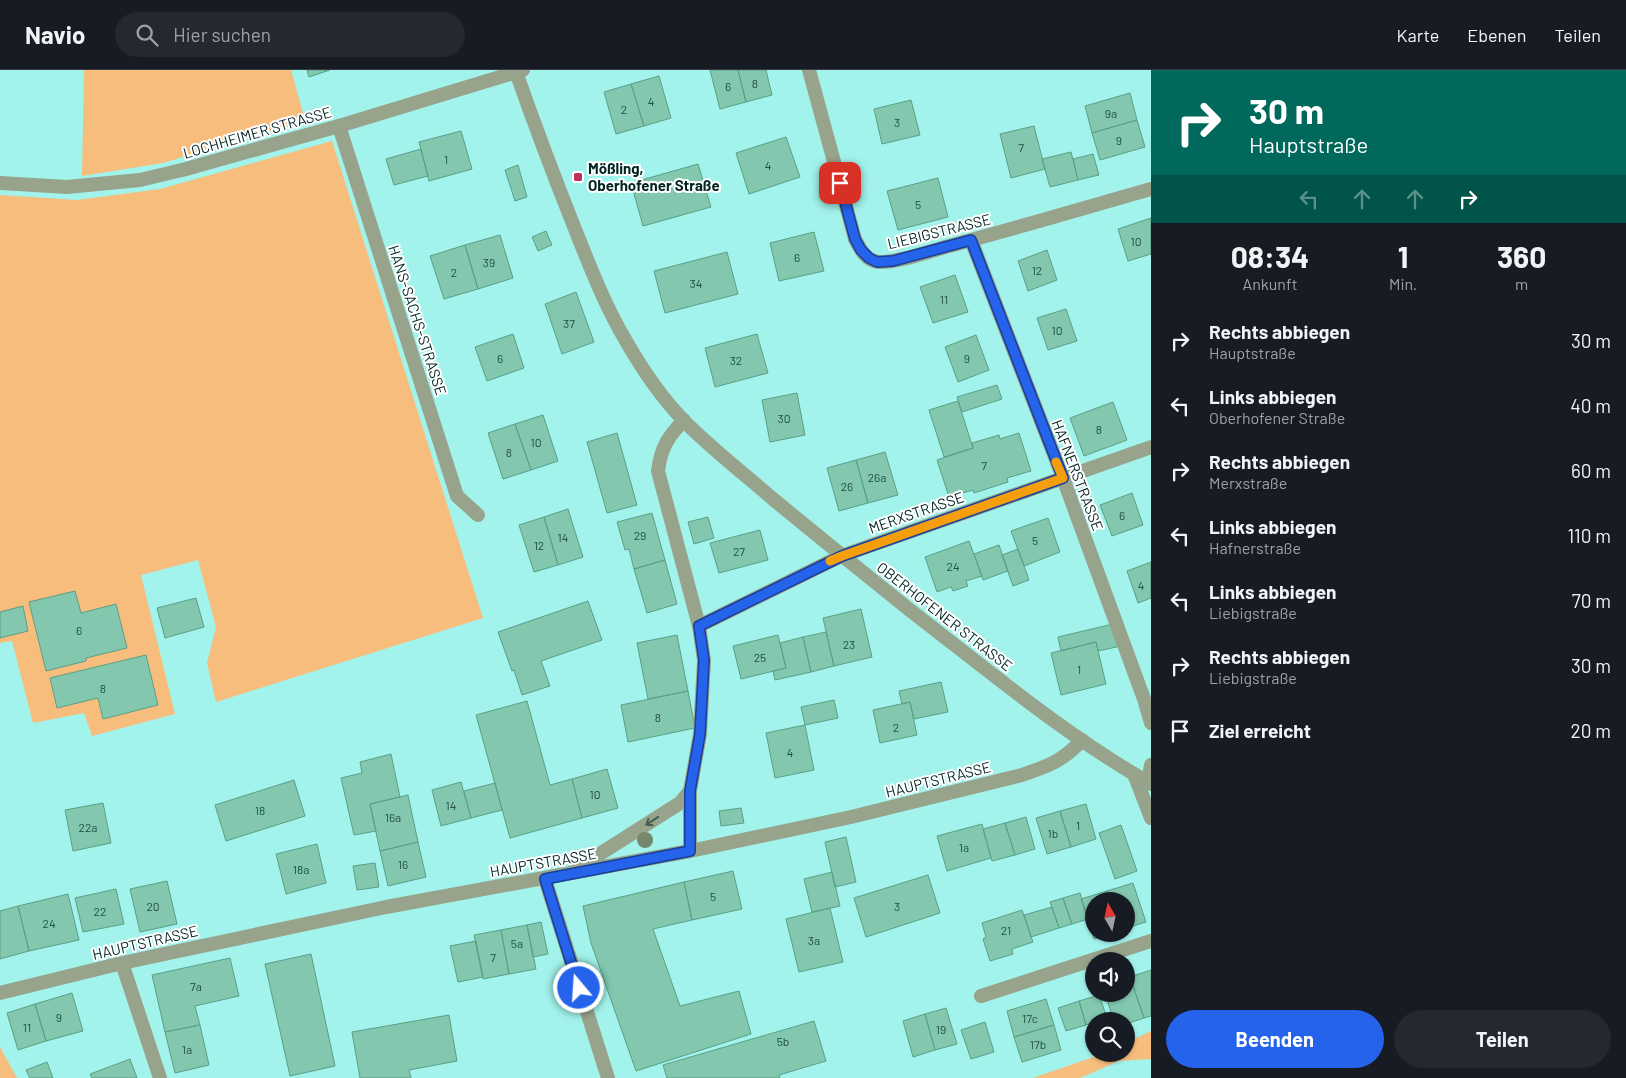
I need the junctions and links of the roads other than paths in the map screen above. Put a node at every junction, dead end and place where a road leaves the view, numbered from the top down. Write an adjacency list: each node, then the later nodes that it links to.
1 (809, 70): 6 (street, LIEBIGSTRASSE)
2 (518, 71): 3 (street, LOCHHEIMER STRASSE); 7 (street, OBERHOFENER STRASSE)
3 (339, 126): 4 (street, LOCHHEIMER STRASSE); 10 (street, HANS-SACHS-STRASSE)
4 (0, 183)
5 (1151, 189): 6 (street, LIEBIGSTRASSE)
6 (971, 240): 9 (street, HAFNERSTRASSE)
7 (684, 420): 11 (street, OBERHOFENER STRASSE); 12 (street)
8 (1151, 447): 9 (street, MERXSTRASSE)
9 (1063, 478): 11 (street, MERXSTRASSE); 13 (street, HAFNERSTRASSE)
10 (478, 515)
11 (842, 556): 12 (street, MERXSTRASSE); 14 (street, OBERHOFENER STRASSE)
12 (699, 626): 18 (street)
13 (1151, 723)
14 (1082, 740): 16 (street, OBERHOFENER STRASSE); 20 (street, HAUPTSTRASSE)
15 (1151, 766): 17 (street)
16 (1134, 774): 17 (street, OBERHOFENER STRASSE); 19 (street)
17 (1150, 783)
18 (690, 791): 20 (street); 21 (street, one-way to 21)
19 (1151, 818)
20 (690, 851): 21 (street, HAUPTSTRASSE)
21 (567, 875): 22 (street, HAUPTSTRASSE)
22 (545, 879): 24 (street, HAUPTSTRASSE); 28 (street)
23 (1151, 941): 26 (street)
24 (122, 963): 25 (street, HAUPTSTRASSE); 27 (street)
25 (0, 993)
26 (981, 996)
27 (160, 1078)
28 (608, 1078)

